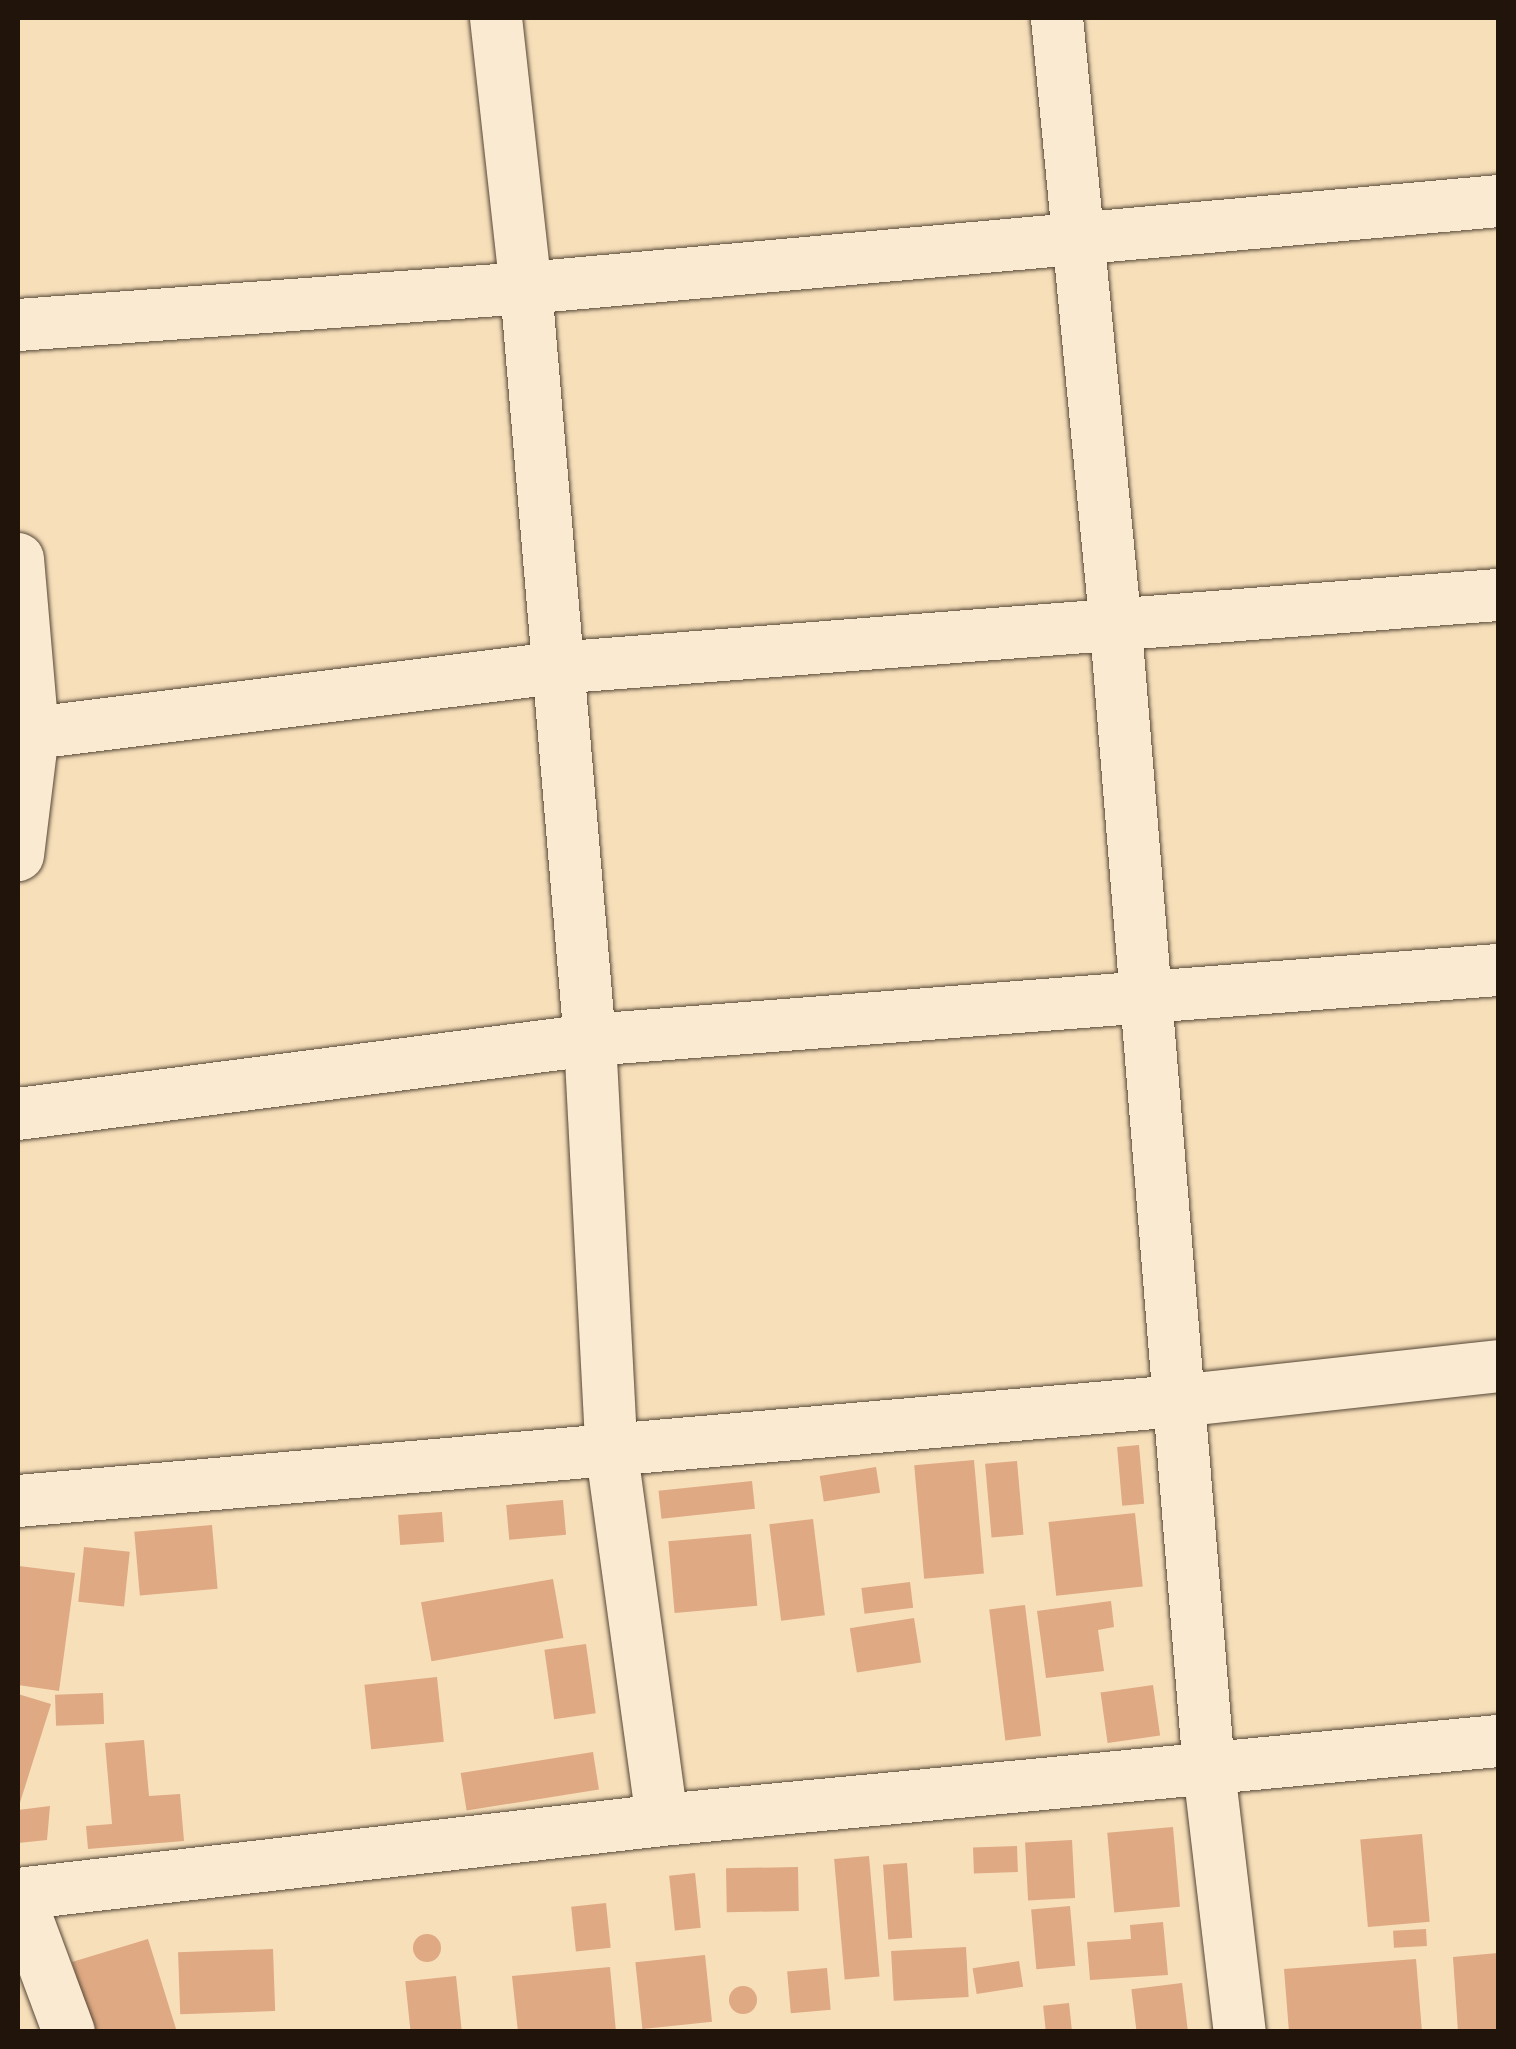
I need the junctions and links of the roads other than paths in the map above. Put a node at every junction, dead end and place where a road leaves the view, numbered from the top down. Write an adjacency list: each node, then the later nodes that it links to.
1 (496, 18): 5 (street)
2 (1057, 18): 4 (street)
3 (1498, 201): 4 (street)
4 (1077, 239): 5 (street); 9 (street)
5 (526, 288): 6 (street); 10 (street)
6 (18, 325)
7 (18, 558): 11 (street)
8 (1498, 595): 9 (street)
9 (1116, 629): 10 (street); 14 (street)
10 (554, 668): 11 (street); 15 (street)
11 (25, 734): 12 (street)
12 (18, 855)
13 (1498, 970): 14 (street)
14 (1147, 1000): 15 (street); 18 (street)
15 (590, 1040): 16 (street); 19 (street)
16 (18, 1114)
17 (1498, 1366): 18 (street)
18 (1177, 1401): 19 (street); 22 (street)
19 (611, 1447): 20 (street); 23 (street)
20 (18, 1501)
21 (1498, 1741): 22 (street)
22 (1208, 1770): 23 (street); 26 (street)
23 (662, 1820): 24 (street)
24 (18, 1895): 25 (street)
25 (69, 2032)
26 (1240, 2032)

